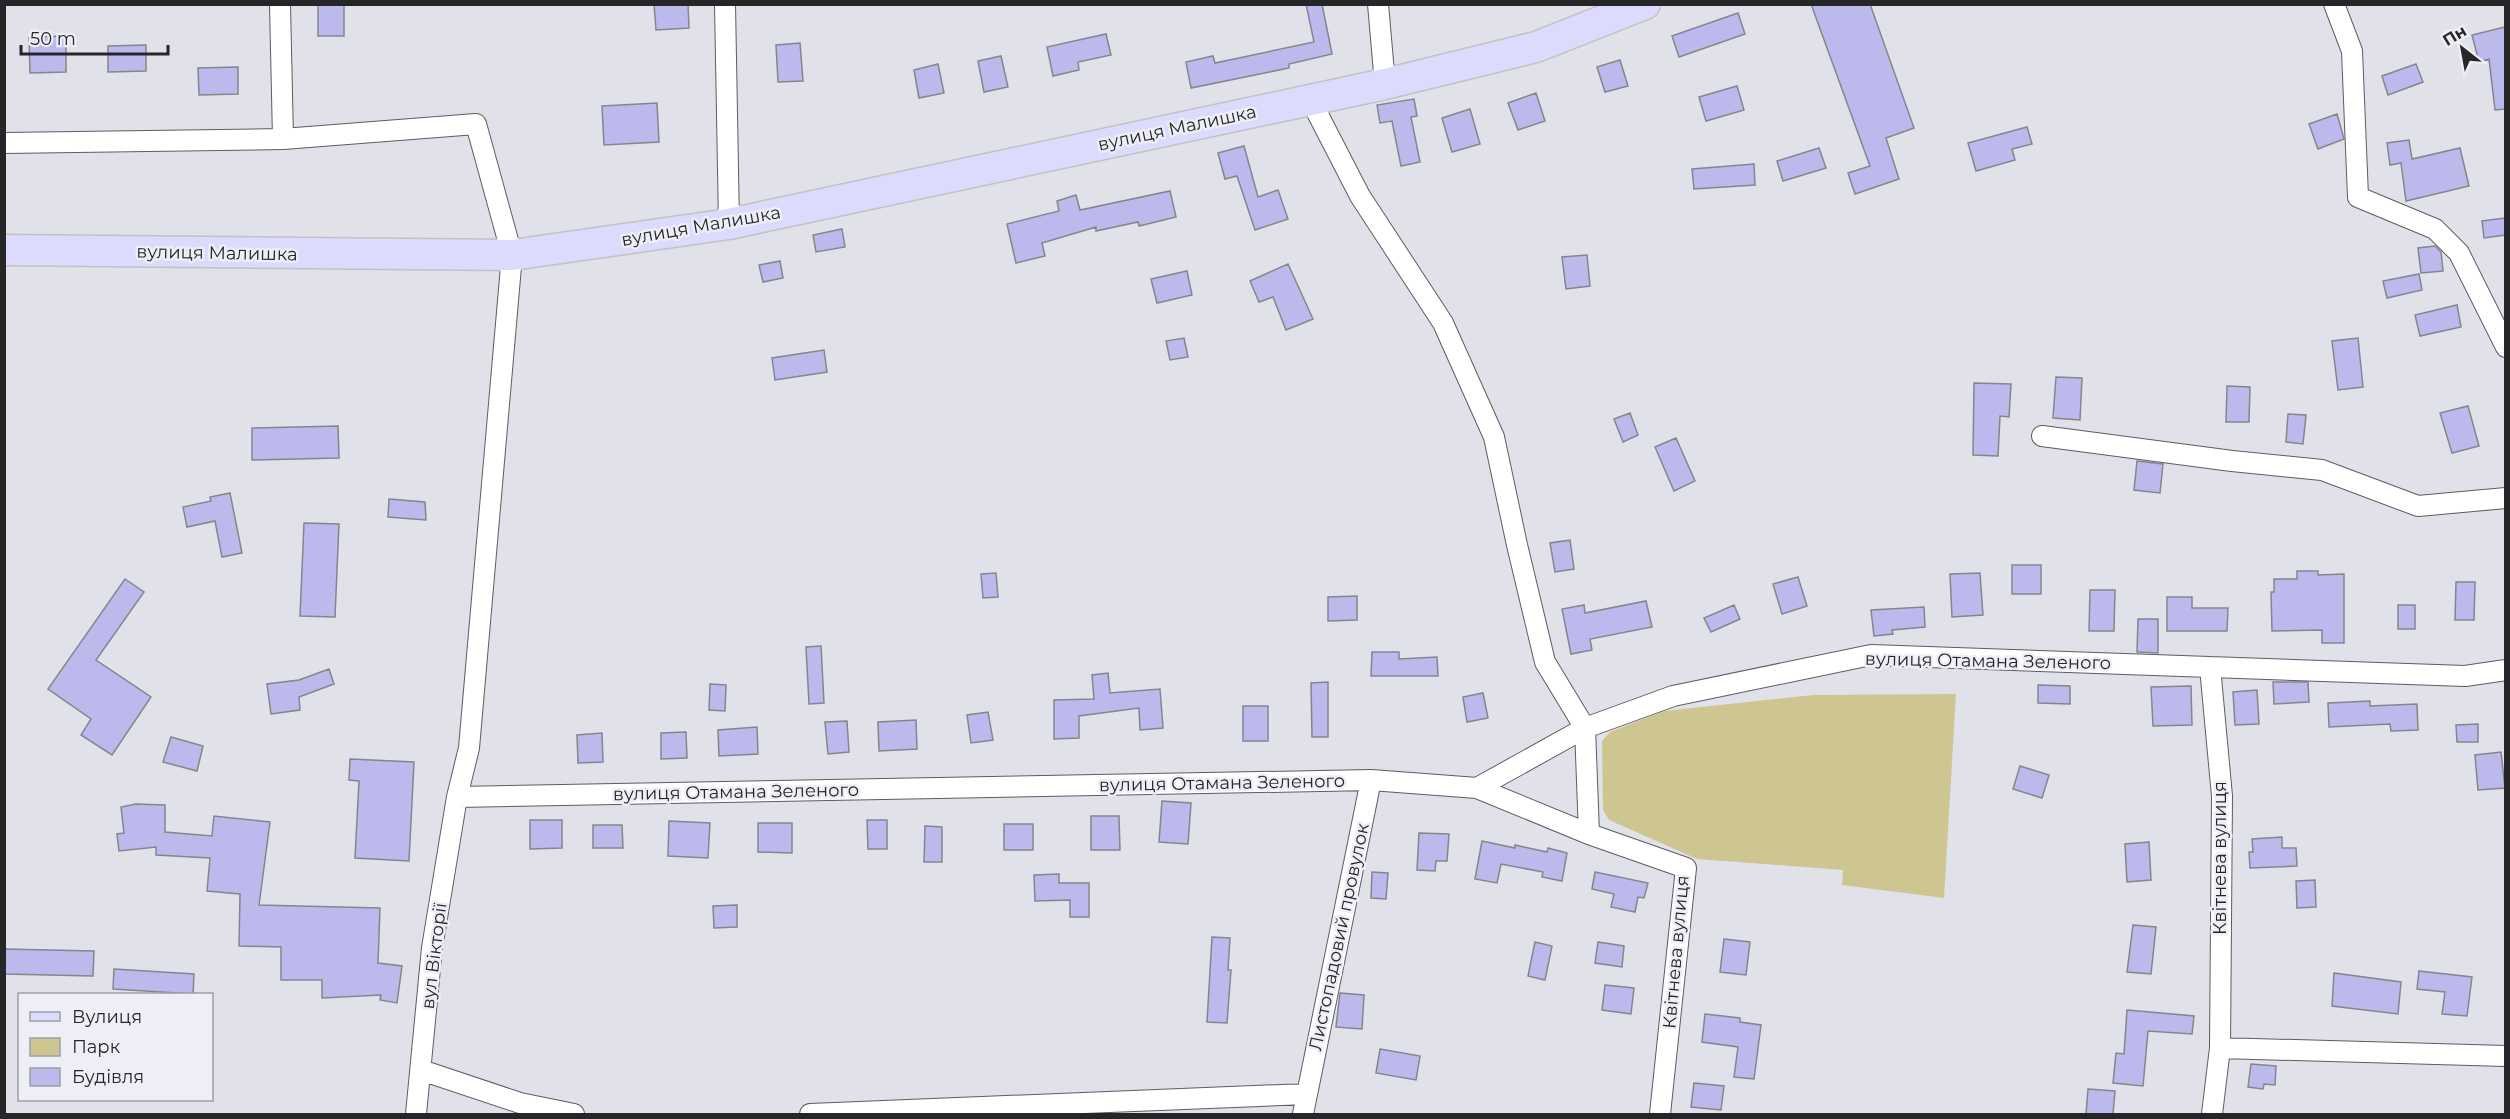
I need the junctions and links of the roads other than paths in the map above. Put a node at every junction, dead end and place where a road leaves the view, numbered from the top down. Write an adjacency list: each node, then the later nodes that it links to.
1 (280, 4): 8 (street)
2 (725, 4): 10 (street)
3 (1378, 4): 6 (street)
4 (1645, 4): 6 (main road, вулиця Малишка)
5 (2334, 4): 13 (street)
6 (1385, 84): 7 (main road, вулиця Малишка)
7 (1310, 99): 10 (main road, вулиця Малишка); 18 (street)
8 (283, 139): 9 (street); 12 (street)
9 (4, 143)
10 (729, 224): 12 (main road, вулиця Малишка)
11 (4, 250): 12 (main road, вулиця Малишка)
12 (512, 255): 21 (street)
13 (2505, 347)
14 (2042, 436): 15 (street)
15 (2505, 498)
16 (2210, 667): 17 (street, вулиця Отамана Зеленого); 18 (street, вулиця Отамана Зеленого); 23 (street, Квітнева вулиця)
17 (2505, 670)
18 (1586, 728): 20 (street, вулиця Отамана Зеленого); 22 (street)
19 (1371, 780): 20 (street, вулиця Отамана Зеленого); 21 (street, вулиця Отамана Зеленого); 26 (street, Листопадовий провулок)
20 (1477, 788): 22 (street, Квітнева вулиця)
21 (457, 797): 25 (street, вул Вікторії)
22 (1589, 834): 31 (street, Квітнева вулиця)
23 (2220, 1048): 24 (street); 32 (street, Квітнева вулиця)
24 (2505, 1056)
25 (421, 1070): 27 (street, вул Вікторії); 28 (street)
26 (1306, 1094): 29 (street); 30 (street, Листопадовий провулок)
27 (416, 1114)
28 (574, 1114)
29 (810, 1114)
30 (1303, 1114)
31 (1660, 1114)
32 (2212, 1114)

